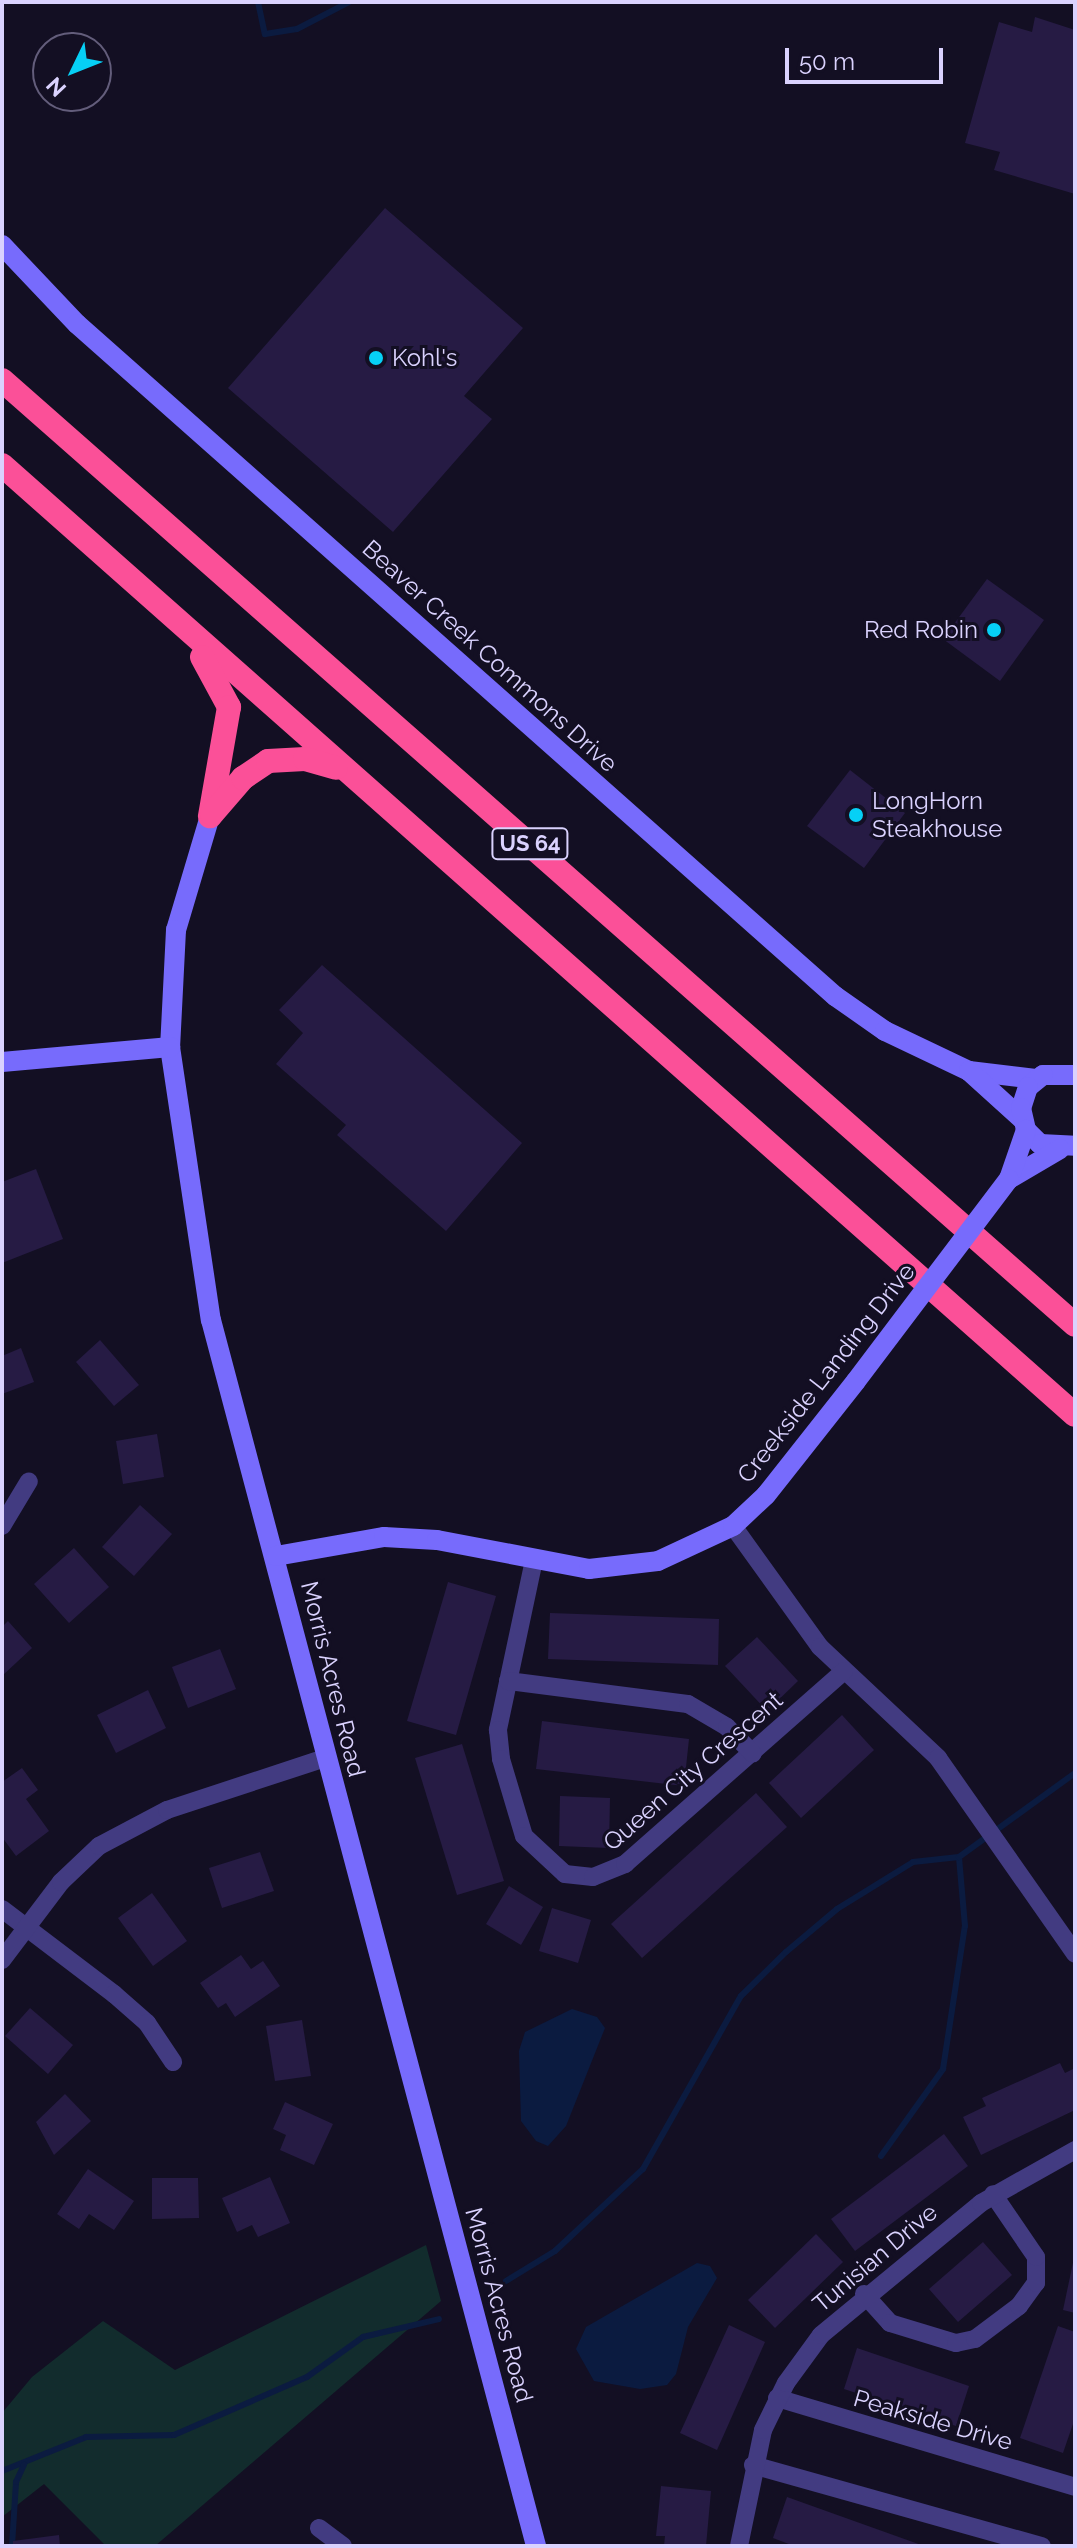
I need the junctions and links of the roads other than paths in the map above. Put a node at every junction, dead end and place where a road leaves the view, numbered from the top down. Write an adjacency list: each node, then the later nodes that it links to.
1 (2, 245): 9 (street, Beaver Creek Commons Drive)
2 (2, 380): 15 (highway, US 64)
3 (2, 465): 4 (highway, US 64)
4 (174, 620): 5 (highway, US 64); 6 (highway)
5 (346, 772): 6 (highway); 16 (highway, US 64)
6 (210, 816): 7 (street, Morris Acres Road)
7 (170, 1047): 8 (street); 20 (street, Morris Acres Road)
8 (2, 1062)
9 (969, 1071): 11 (street, Beaver Creek Commons Drive); 12 (street, Beaver Creek Commons Drive)
10 (1075, 1075): 11 (street, Beaver Creek Commons Drive)
11 (1036, 1079): 12 (street, Creekside Landing Drive)
12 (1024, 1124): 13 (street, Beaver Creek Commons Drive); 14 (street, Creekside Landing Drive)
13 (1067, 1148): 14 (street, Creekside Landing Drive)
14 (1009, 1179): 19 (street, Creekside Landing Drive, bridge)
15 (1075, 1325)
16 (1075, 1415)
17 (29, 1481): 18 (street)
18 (2, 1526)
19 (733, 1526): 21 (street, Creekside Landing Drive); 22 (street)
20 (276, 1556): 21 (street, Creekside Landing Drive); 25 (street, Morris Acres Road)
21 (534, 1560): 23 (street, Queen City Crescent)
22 (844, 1671): 24 (street, Queen City Crescent); 28 (street)
23 (508, 1681): 24 (street); 24 (street, Queen City Crescent)
24 (753, 1754)
25 (325, 1758): 27 (street); 39 (street, Morris Acres Road)
26 (2, 1909): 27 (street)
27 (25, 1928): 29 (street); 30 (street)
28 (1075, 1954)
29 (2, 1960)
30 (173, 2062)
31 (1075, 2150): 32 (street, Tunisian Drive)
32 (993, 2194): 33 (street, Tunisian Drive); 33 (street)
33 (864, 2294): 34 (street, Tunisian Drive)
34 (777, 2398): 35 (street, Tunisian Drive); 36 (street, Peakside Drive)
35 (753, 2465): 40 (street, Tunisian Drive); 41 (street)
36 (1075, 2487)
37 (319, 2528): 38 (street)
38 (343, 2546)
39 (536, 2546)
40 (739, 2546)
41 (1042, 2546)

